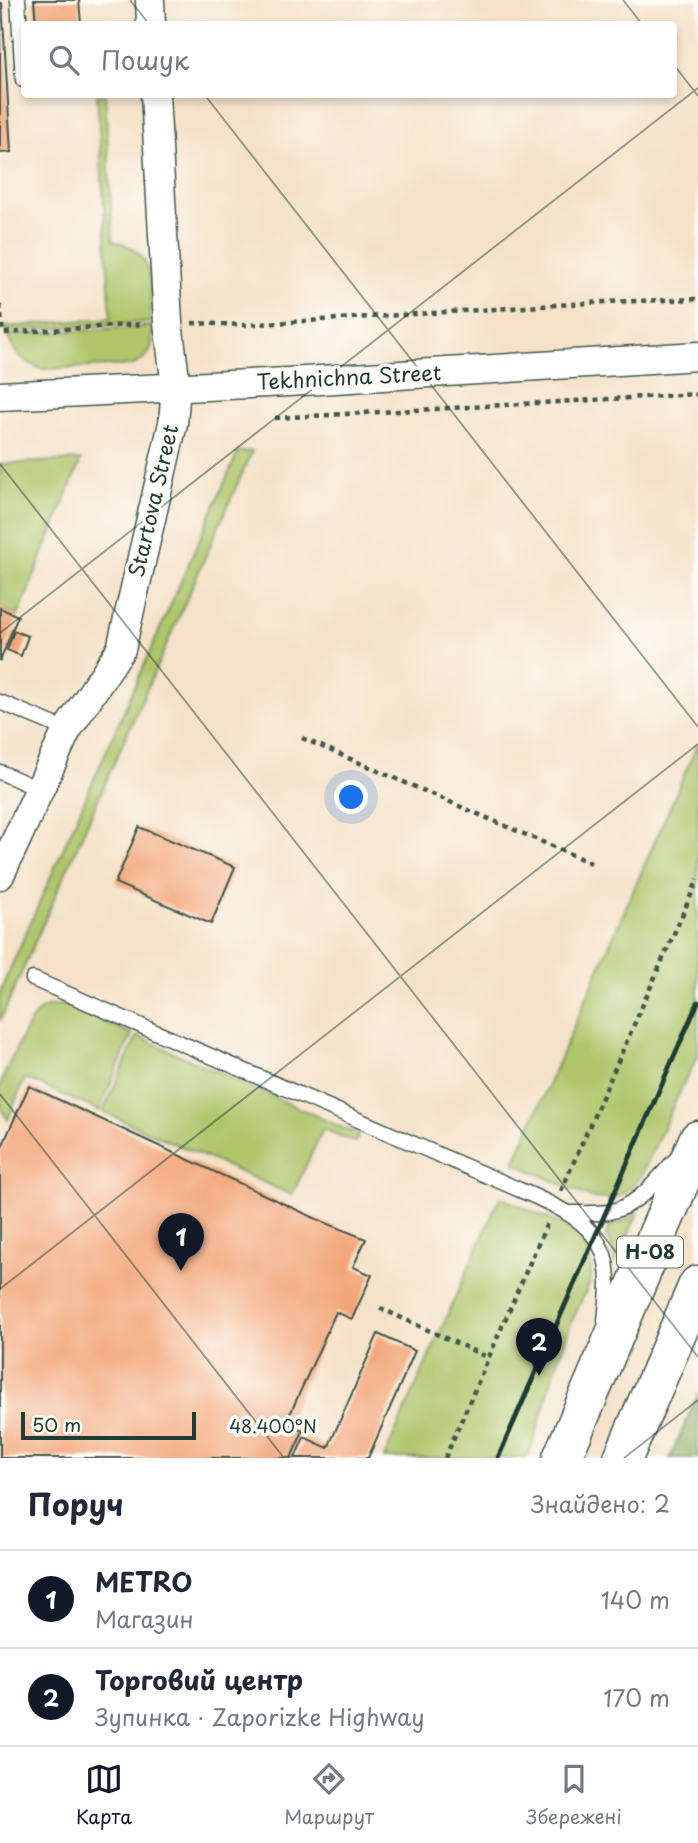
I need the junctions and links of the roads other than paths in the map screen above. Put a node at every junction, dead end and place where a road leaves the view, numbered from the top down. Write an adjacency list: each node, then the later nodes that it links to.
1 (19, 0): 4 (lane)
2 (150, 0): 3 (street)
3 (151, 21)
4 (21, 40)
5 (155, 98): 7 (street, Startova Street)
6 (698, 356): 7 (street, Tekhnichna Street)
7 (176, 387): 8 (street, Tekhnichna Street); 10 (street, Startova Street)
8 (0, 396)
9 (0, 702): 10 (lane)
10 (67, 730): 12 (street, Startova Street)
11 (0, 772): 12 (lane)
12 (41, 790): 13 (street, Startova Street)
13 (0, 875)
14 (33, 979): 17 (lane)
15 (698, 1134): 17 (lane)
16 (698, 1140): 19 (main road, Н-08)
17 (561, 1209): 19 (lane)
18 (698, 1285): 21 (main road, Н-08)
19 (602, 1365): 20 (main road, Н-08)
20 (562, 1458)
21 (624, 1458)

